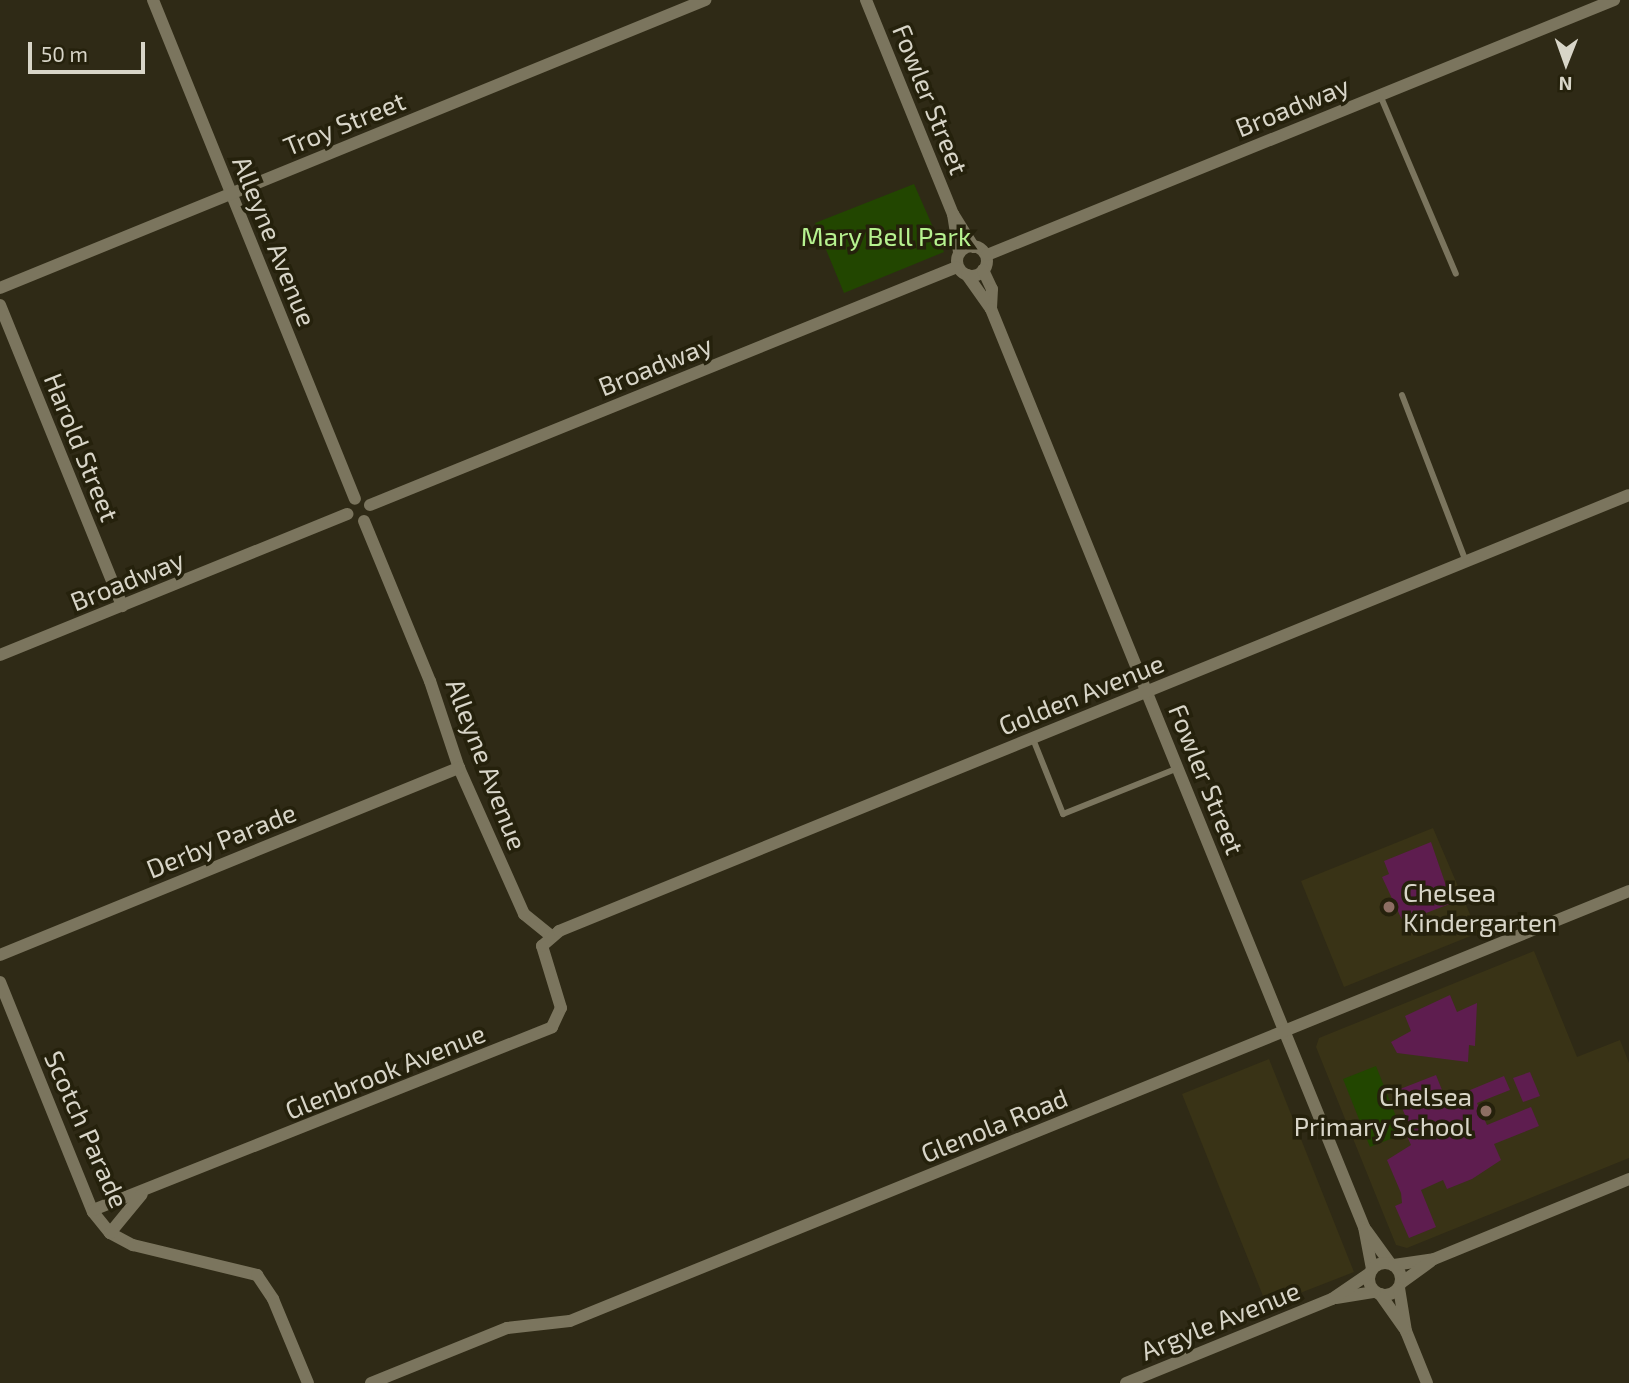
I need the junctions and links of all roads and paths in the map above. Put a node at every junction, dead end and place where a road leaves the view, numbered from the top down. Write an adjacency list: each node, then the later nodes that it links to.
1 (153, 0): 6 (street, Alleyne Avenue)
2 (705, 0): 6 (street, Troy Street)
3 (866, 0): 7 (street, Fowler Street)
4 (1614, 0): 5 (street, Broadway)
5 (1380, 95): 10 (street, Broadway); 13 (lane)
6 (231, 194): 14 (street, Troy Street); 19 (street, Alleyne Avenue)
7 (953, 214): 8 (street, Fowler Street); 9 (street, Fowler Street)
8 (974, 247): 9 (street); 10 (street)
9 (960, 253): 12 (street)
10 (987, 255): 11 (street)
11 (983, 270): 12 (street, Broadway); 16 (street, Fowler Street)
12 (962, 271): 16 (street, Fowler Street); 20 (street, Broadway)
13 (1457, 274)
14 (0, 288)
15 (0, 305): 24 (street, Harold Street)
16 (991, 309): 26 (street, Fowler Street)
17 (1402, 395): 23 (lane)
18 (1629, 495): 23 (street, Golden Avenue)
19 (355, 499): 20 (street); 21 (street)
20 (370, 505): 22 (street)
21 (348, 514): 22 (street); 24 (street, Broadway)
22 (364, 521): 28 (street, Alleyne Avenue)
23 (1466, 562): 26 (street, Golden Avenue)
24 (122, 606): 25 (street, Broadway)
25 (0, 656)
26 (1147, 692): 27 (street, Golden Avenue); 29 (street, Fowler Street)
27 (1033, 739): 29 (lane); 31 (street, Golden Avenue)
28 (459, 768): 31 (street, Alleyne Avenue); 32 (street, Derby Parade)
29 (1178, 768): 34 (street, Fowler Street)
30 (1629, 891): 34 (street, Glenola Road)
31 (550, 935): 36 (street, Glenbrook Avenue)
32 (0, 955)
33 (0, 982): 37 (street, Scotch Parade)
34 (1284, 1031): 38 (street, Fowler Street); 48 (street, Glenola Road)
35 (1629, 1179): 40 (street)
36 (142, 1194): 37 (street, Glenbrook Avenue); 39 (street, Glenbrook Avenue)
37 (93, 1210): 39 (street, Scotch Parade)
38 (1364, 1227): 41 (street, Fowler Street); 42 (street, Fowler Street)
39 (110, 1233): 47 (street, Scotch Parade)
40 (1434, 1259): 41 (street); 43 (street)
41 (1392, 1264): 42 (street, Argyle Avenue); 43 (street, Fowler Street)
42 (1371, 1271): 44 (street, Fowler Street); 45 (street, Argyle Avenue)
43 (1400, 1285): 44 (street, Argyle Avenue); 46 (street)
44 (1378, 1293): 45 (street, Argyle Avenue); 46 (street)
45 (1332, 1299): 49 (street, Argyle Avenue)
46 (1406, 1331): 50 (street)
47 (308, 1383)
48 (371, 1383)
49 (1126, 1383)
50 (1427, 1383)

